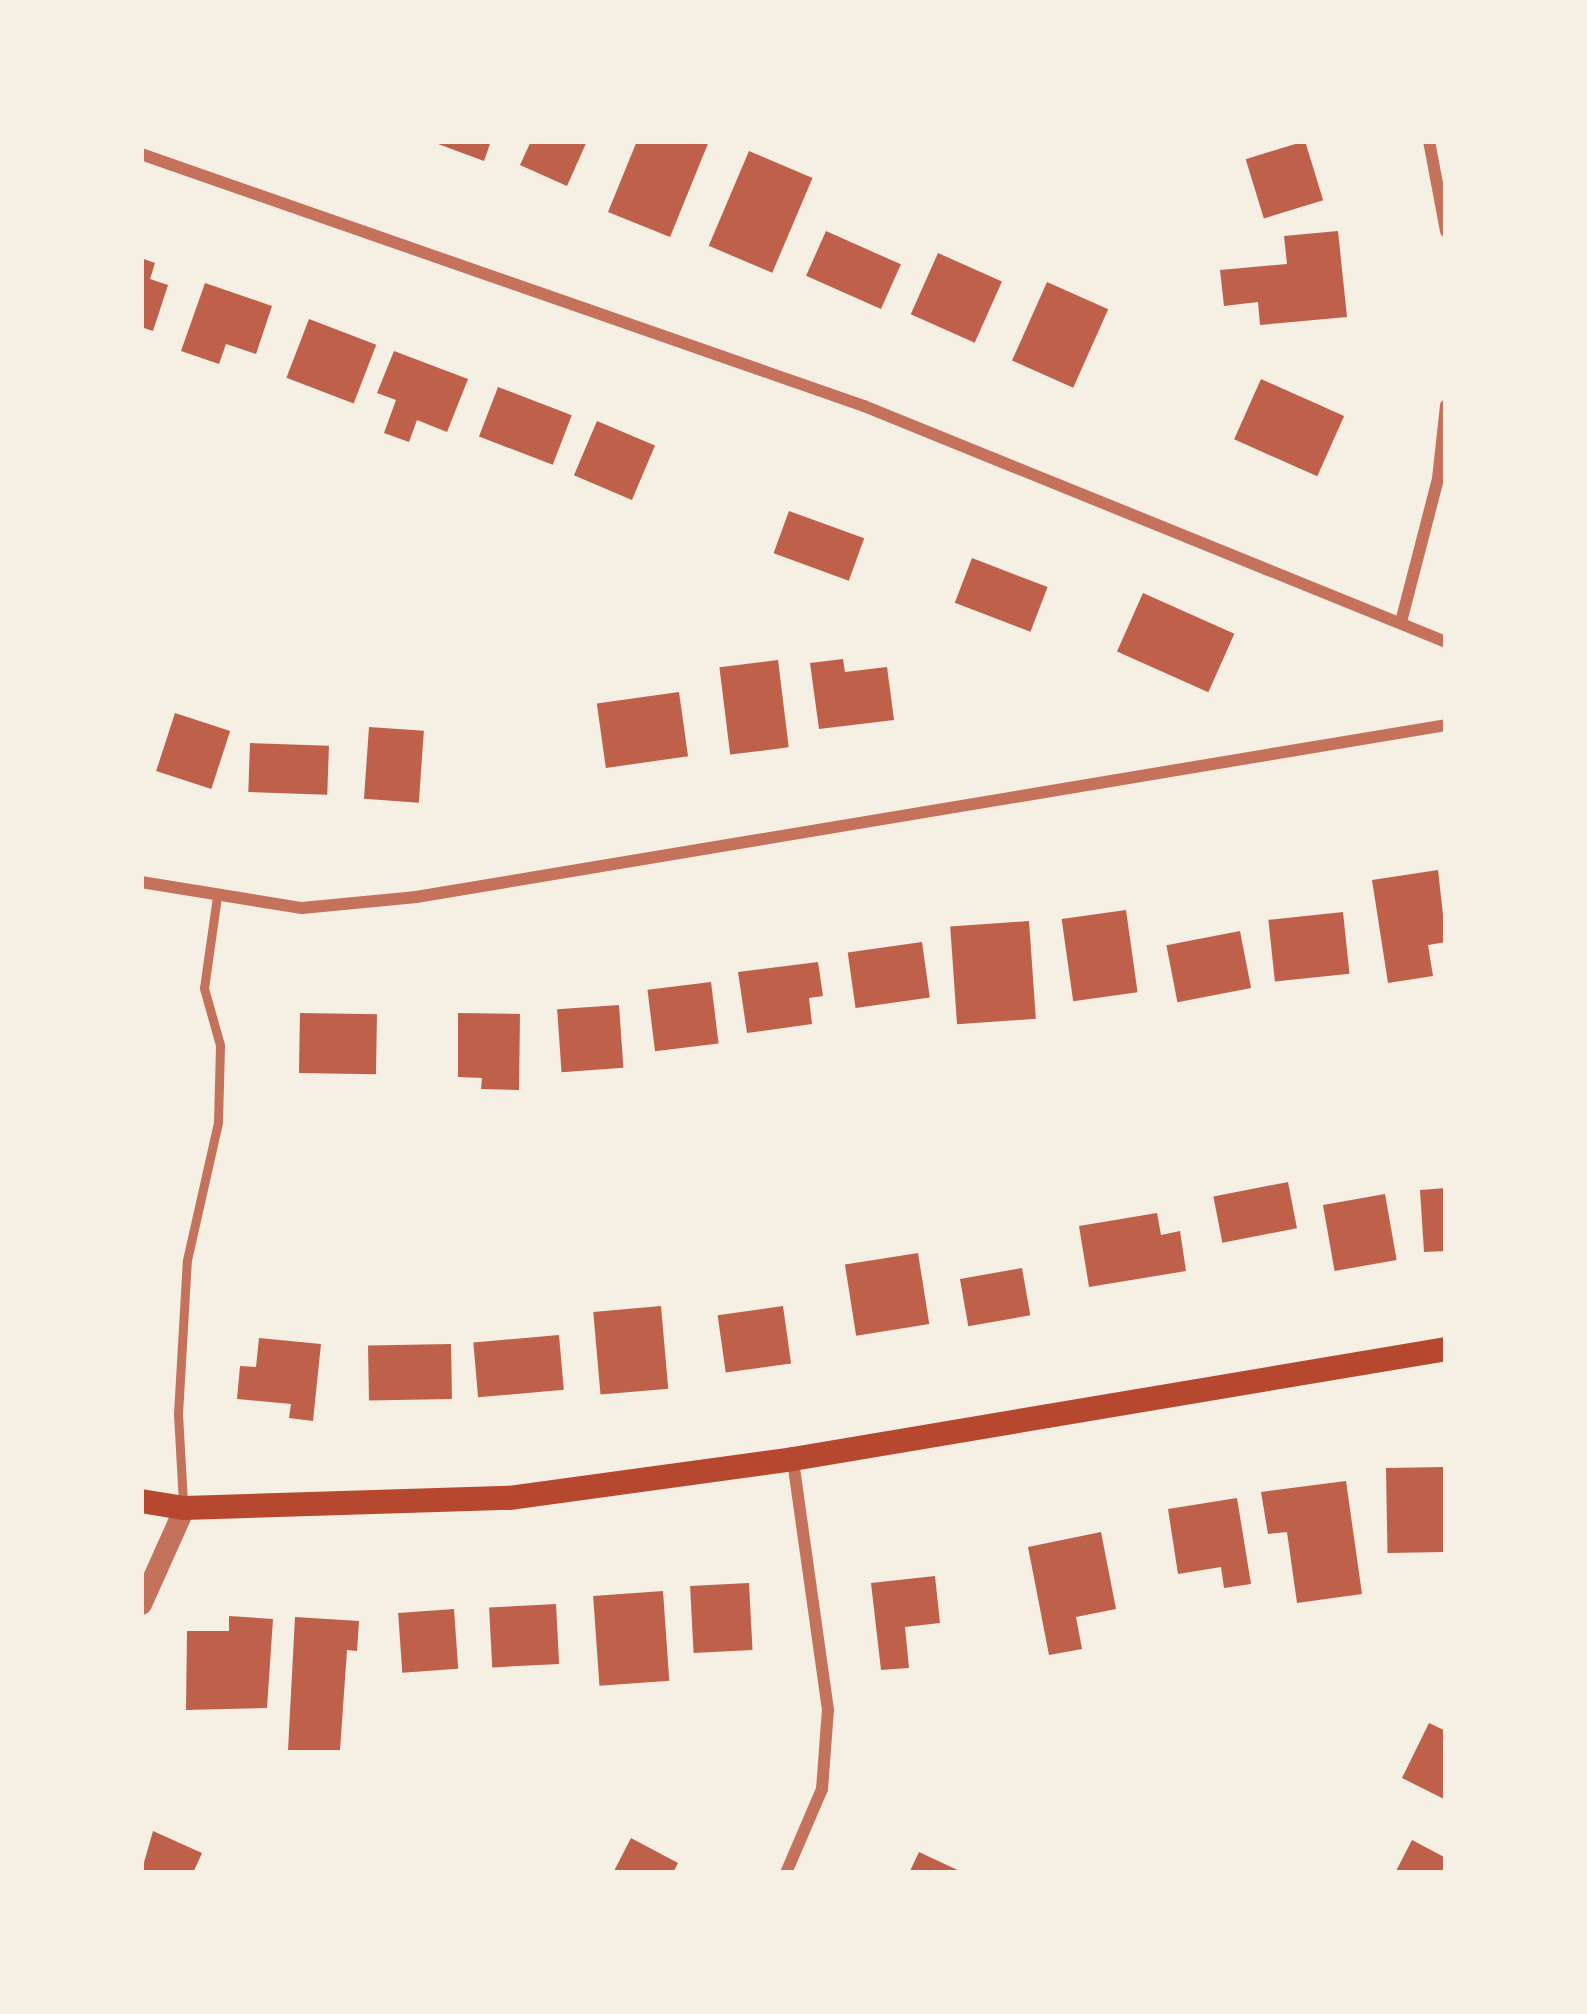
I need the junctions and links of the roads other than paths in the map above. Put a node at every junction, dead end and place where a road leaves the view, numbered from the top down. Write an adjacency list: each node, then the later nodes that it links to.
1 (1429, 141): 3 (street)
2 (141, 154): 5 (street)
3 (1446, 232)
4 (1446, 405): 5 (street)
5 (1402, 618): 6 (street)
6 (1446, 642)
7 (1446, 725): 9 (street)
8 (141, 882): 9 (street)
9 (217, 898): 13 (lane)
10 (1446, 1349): 11 (main road)
11 (793, 1459): 13 (main road); 15 (street)
12 (141, 1501): 13 (main road)
13 (184, 1508): 14 (street)
14 (141, 1604)
15 (786, 1873)

